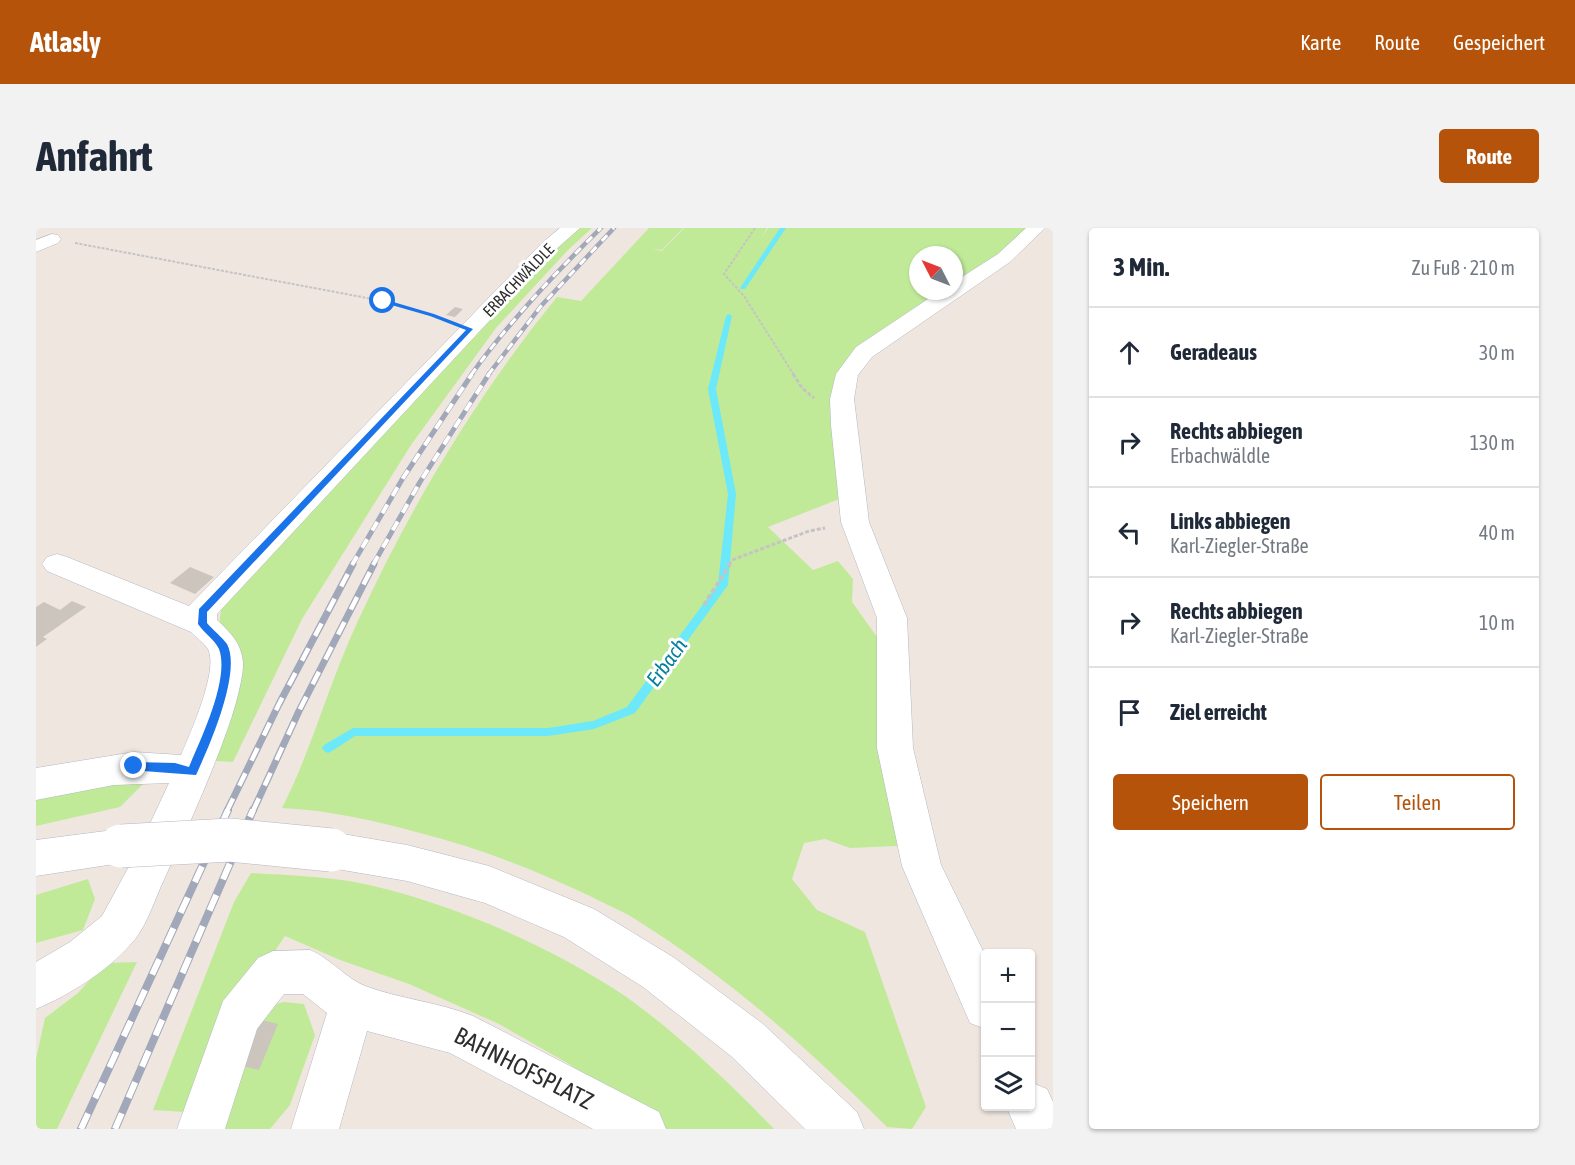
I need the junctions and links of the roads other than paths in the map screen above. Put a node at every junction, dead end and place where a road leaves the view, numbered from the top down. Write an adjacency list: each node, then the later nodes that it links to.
1 (571, 228): 6 (street, ERBACHWÄLDLE)
2 (1036, 228): 3 (street)
3 (963, 285)
4 (940, 300): 11 (street)
5 (57, 564): 6 (street)
6 (202, 624): 7 (street)
7 (192, 772): 8 (street); 10 (street)
8 (36, 784)
9 (36, 858): 17 (street, bridge)
10 (36, 987)
11 (984, 1003)
12 (352, 1005): 14 (street); 15 (street); 16 (street, BAHNHOFSPLATZ)
13 (1032, 1111): 18 (street)
14 (201, 1129)
15 (315, 1129)
16 (642, 1129)
17 (840, 1129)
18 (1040, 1129)

